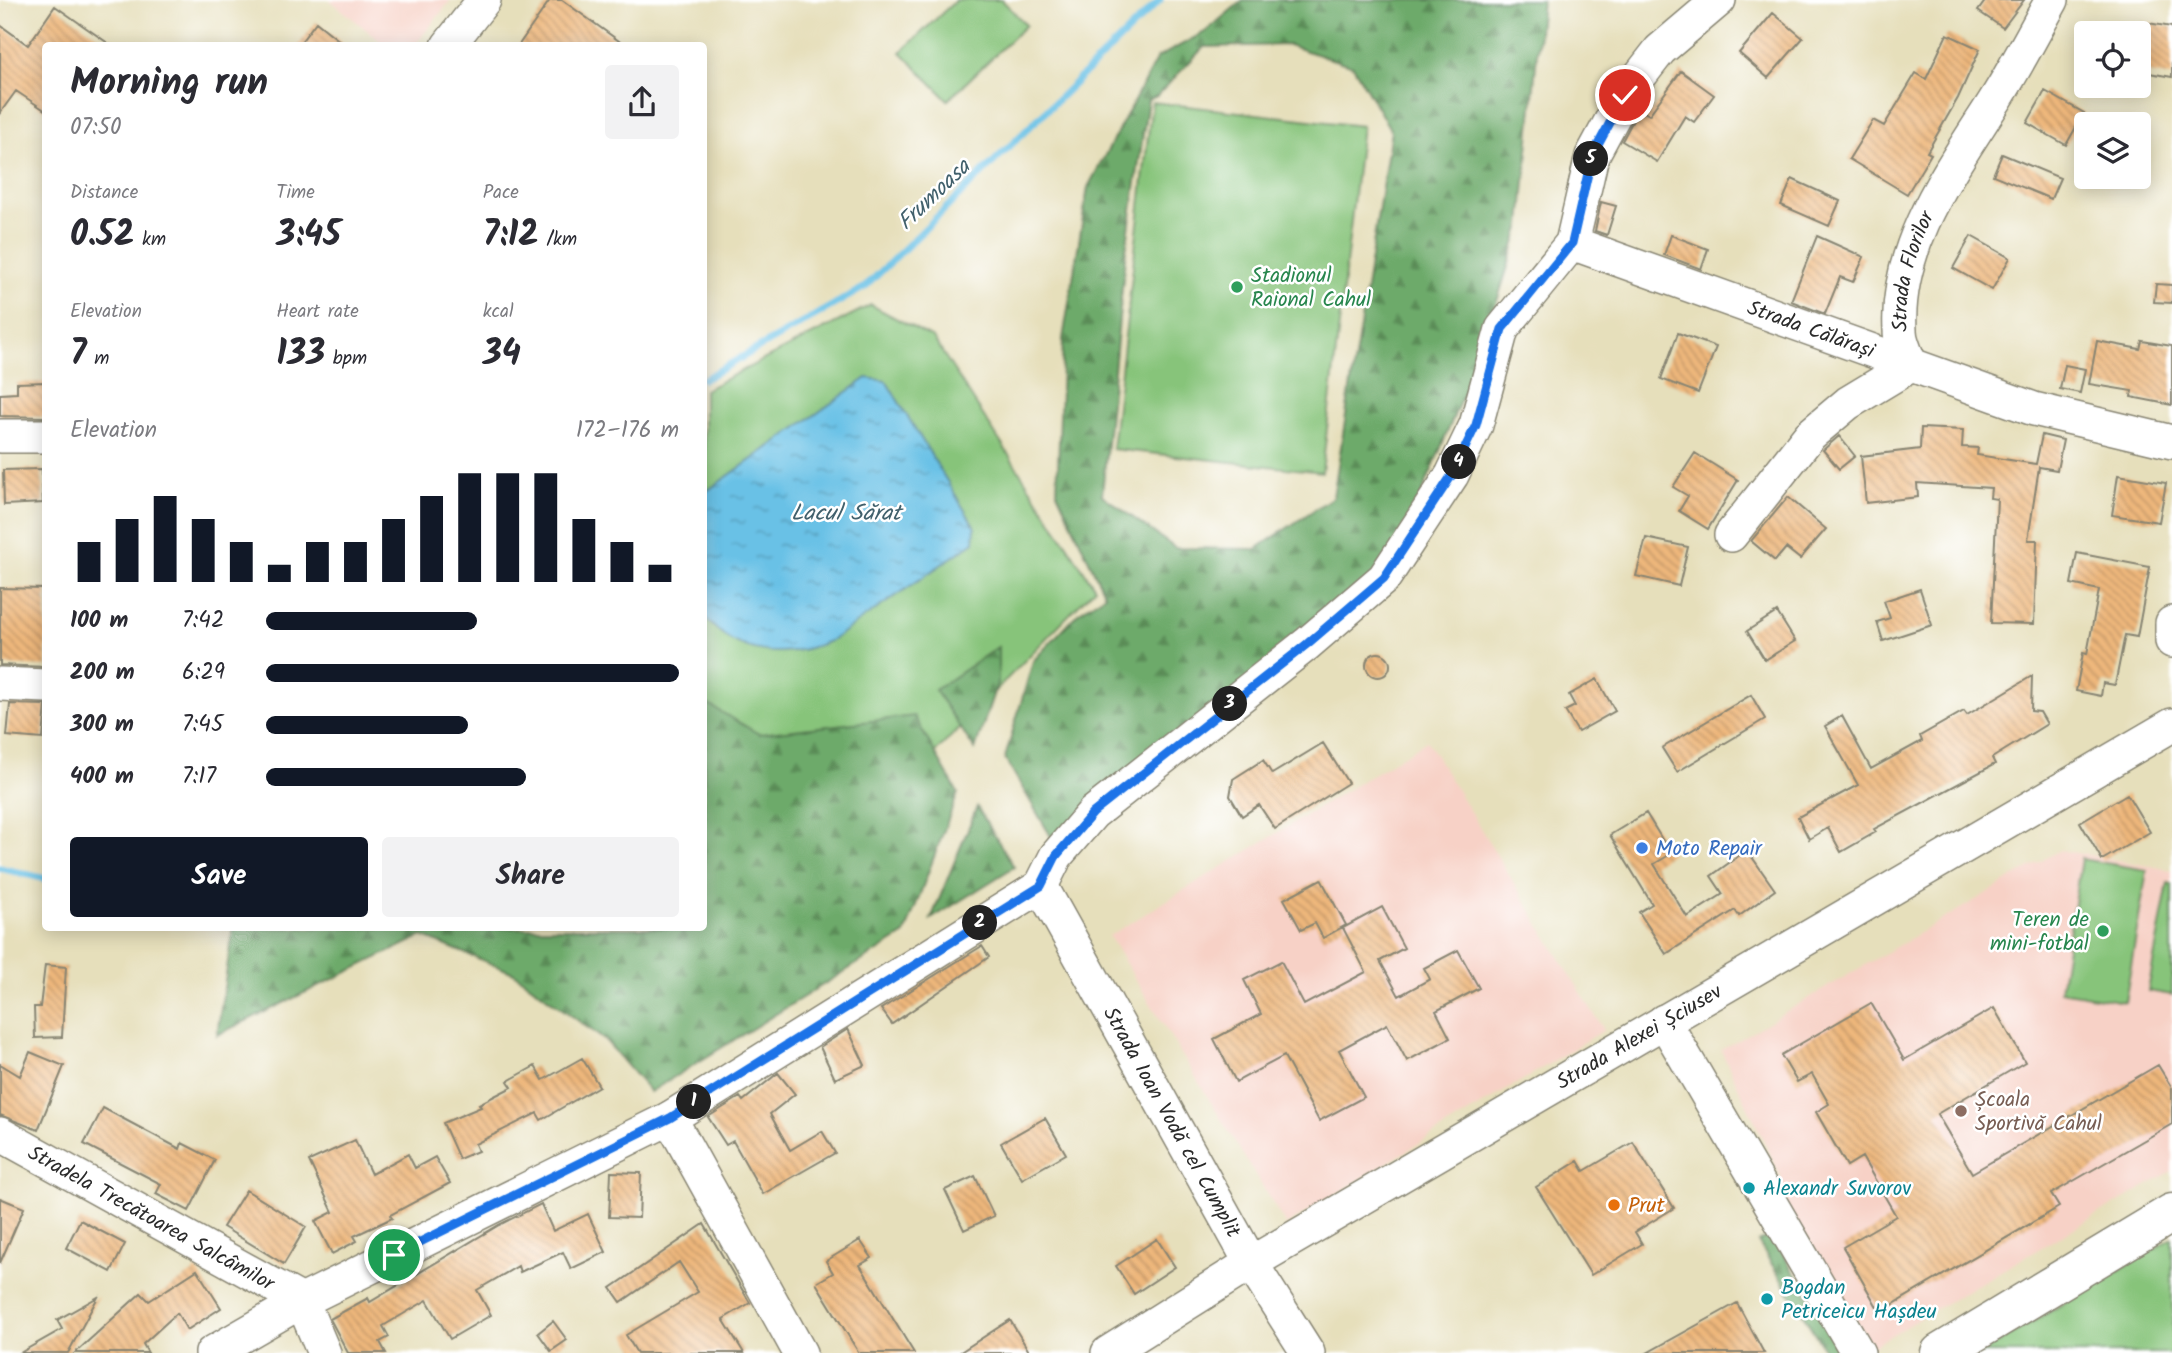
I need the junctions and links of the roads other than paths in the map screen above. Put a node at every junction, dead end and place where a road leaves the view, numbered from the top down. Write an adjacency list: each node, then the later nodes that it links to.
1 (484, 0): 4 (street)
2 (1719, 0): 5 (street)
3 (2052, 0): 6 (street, Strada Florilor)
4 (451, 42)
5 (1572, 243): 6 (street, Strada Călărași); 16 (street)
6 (1911, 366): 9 (street, Strada Călărași); 10 (street, Strada Florilor)
7 (0, 436): 8 (street)
8 (42, 436)
9 (2172, 442)
10 (1731, 535)
11 (2172, 623): 12 (street)
12 (2172, 640)
13 (0, 684): 14 (street)
14 (42, 686)
15 (2172, 725): 17 (street, Strada Alexei Șciusev)
16 (1041, 886): 18 (street); 21 (street, Strada Ioan Vodă cel Cumplit)
17 (1664, 1021): 21 (street, Strada Alexei Șciusev); 28 (street)
18 (670, 1118): 22 (street); 25 (street)
19 (0, 1134): 22 (street, Stradela Trecătoarea Salcâmilor)
20 (2172, 1213): 29 (main road)
21 (1251, 1263): 26 (street, Strada Alexei Șciusev); 27 (street, Strada Ioan Vodă cel Cumplit)
22 (302, 1301): 23 (street); 24 (street)
23 (212, 1353)
24 (324, 1353)
25 (800, 1353)
26 (1108, 1353)
27 (1308, 1353)
28 (1858, 1353)
29 (1940, 1353)

